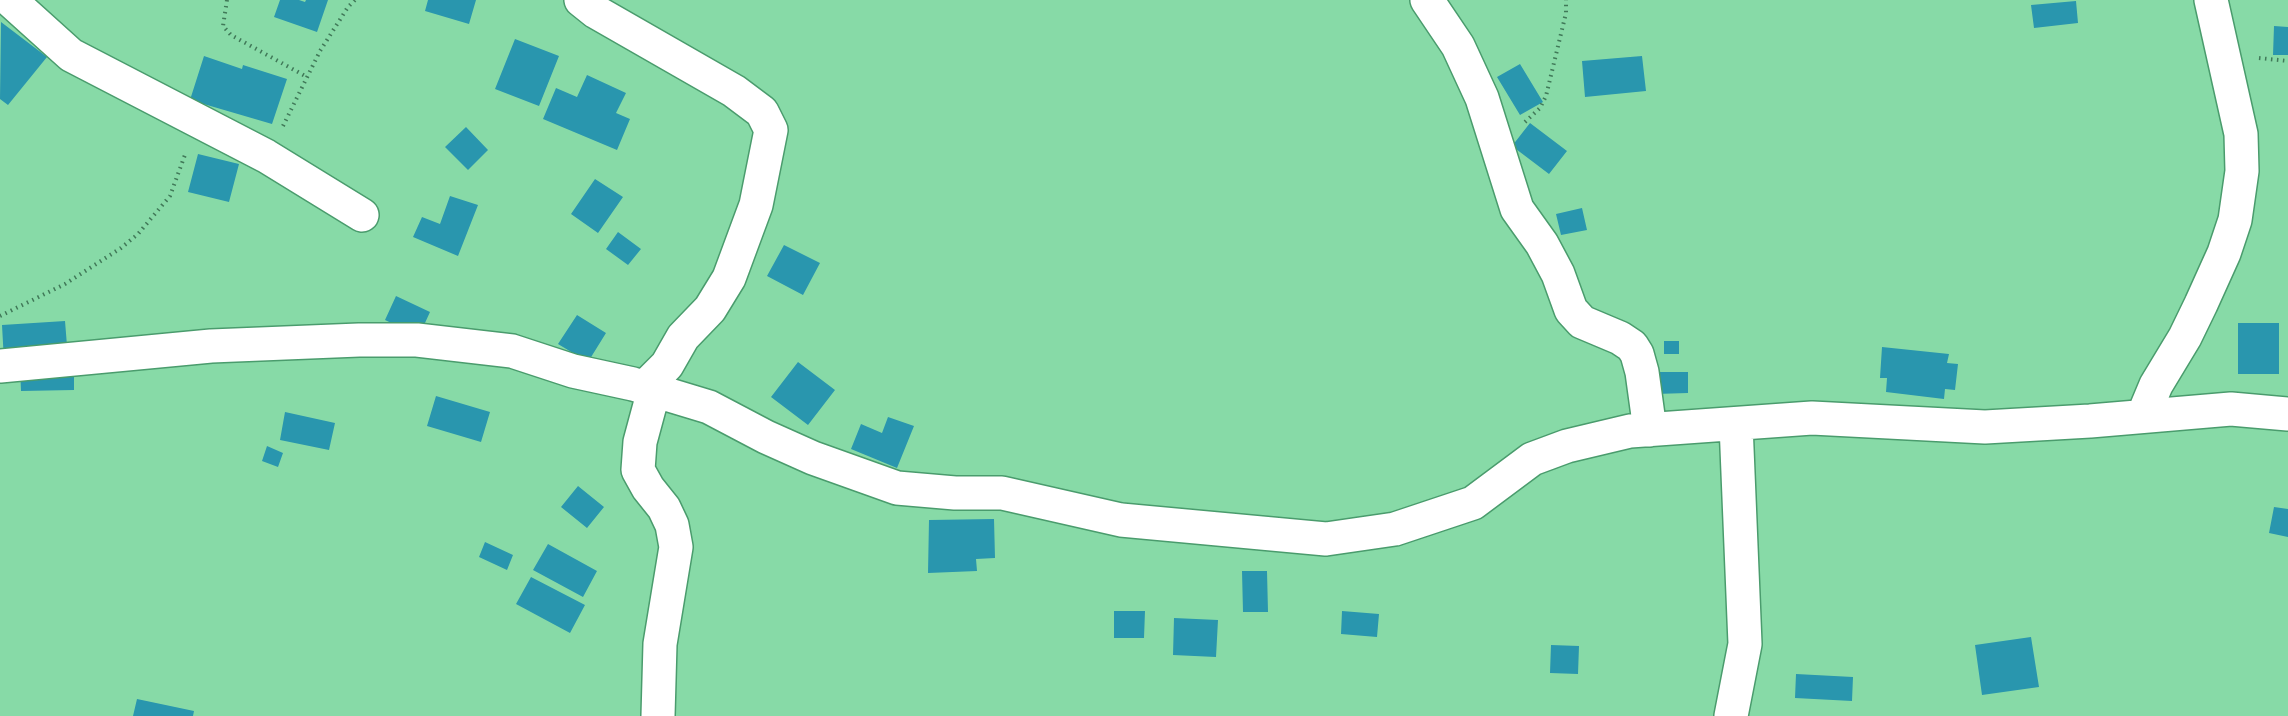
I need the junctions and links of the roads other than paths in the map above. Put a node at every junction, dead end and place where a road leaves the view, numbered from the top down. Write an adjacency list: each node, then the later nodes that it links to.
1 (10, 0): 5 (street)
2 (581, 0): 7 (street)
3 (1427, 0): 11 (street)
4 (2211, 0): 9 (street)
5 (362, 215)
6 (0, 366): 7 (street)
7 (650, 388): 11 (street); 12 (street)
8 (2288, 414): 9 (street)
9 (2143, 416): 10 (street)
10 (1736, 424): 11 (street); 13 (street)
11 (1650, 430)
12 (658, 716)
13 (1731, 716)

